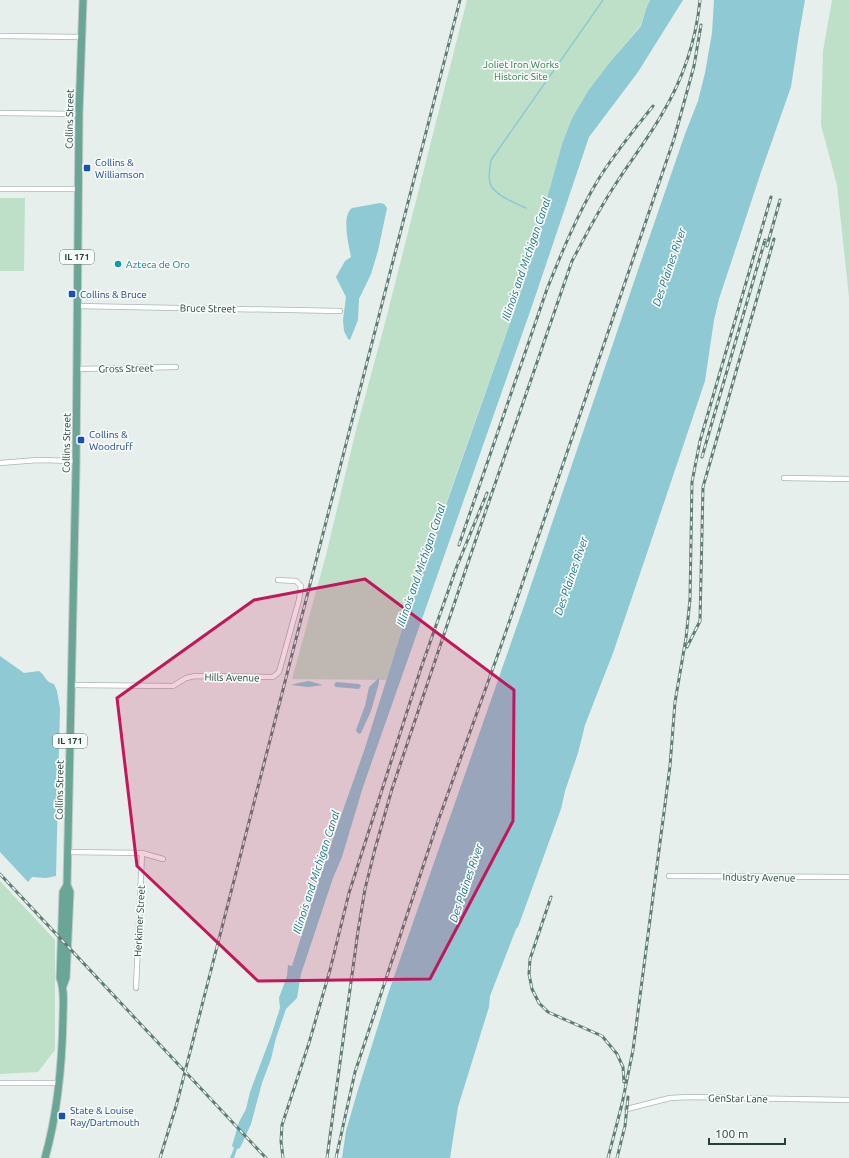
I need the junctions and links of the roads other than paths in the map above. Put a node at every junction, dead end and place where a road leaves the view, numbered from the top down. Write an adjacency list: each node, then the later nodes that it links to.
1 (83, 0): 3 (main road, Collins Street / IL 171)
2 (0, 36): 3 (street)
3 (81, 37): 5 (main road, Collins Street / IL 171)
4 (0, 113): 5 (street)
5 (79, 114): 7 (main road, Collins Street / IL 171)
6 (0, 189): 7 (street)
7 (78, 189): 8 (main road, Collins Street / IL 171)
8 (77, 306): 9 (street, Bruce Street); 11 (main road, Collins Street / IL 171)
9 (340, 311)
10 (176, 367): 11 (street, Gross Street)
11 (77, 369): 12 (main road, Collins Street / IL 171)
12 (76, 461): 13 (street); 17 (main road, Collins Street / IL 171)
13 (0, 463)
14 (784, 478): 15 (street)
15 (849, 479)
16 (278, 580): 17 (street, Hills Avenue)
17 (71, 685): 18 (main road, Collins Street / IL 171)
18 (68, 852): 19 (street); 25 (main road, Collins Street / IL 171)
19 (142, 853): 20 (street); 23 (street, Herkimer Street)
20 (163, 859)
21 (669, 876): 22 (street, Industry Avenue)
22 (849, 877)
23 (136, 988)
24 (0, 1083): 25 (street)
25 (60, 1083): 28 (main road, IL 171)
26 (849, 1100): 27 (street, GenStar Lane)
27 (628, 1110)
28 (44, 1158)

